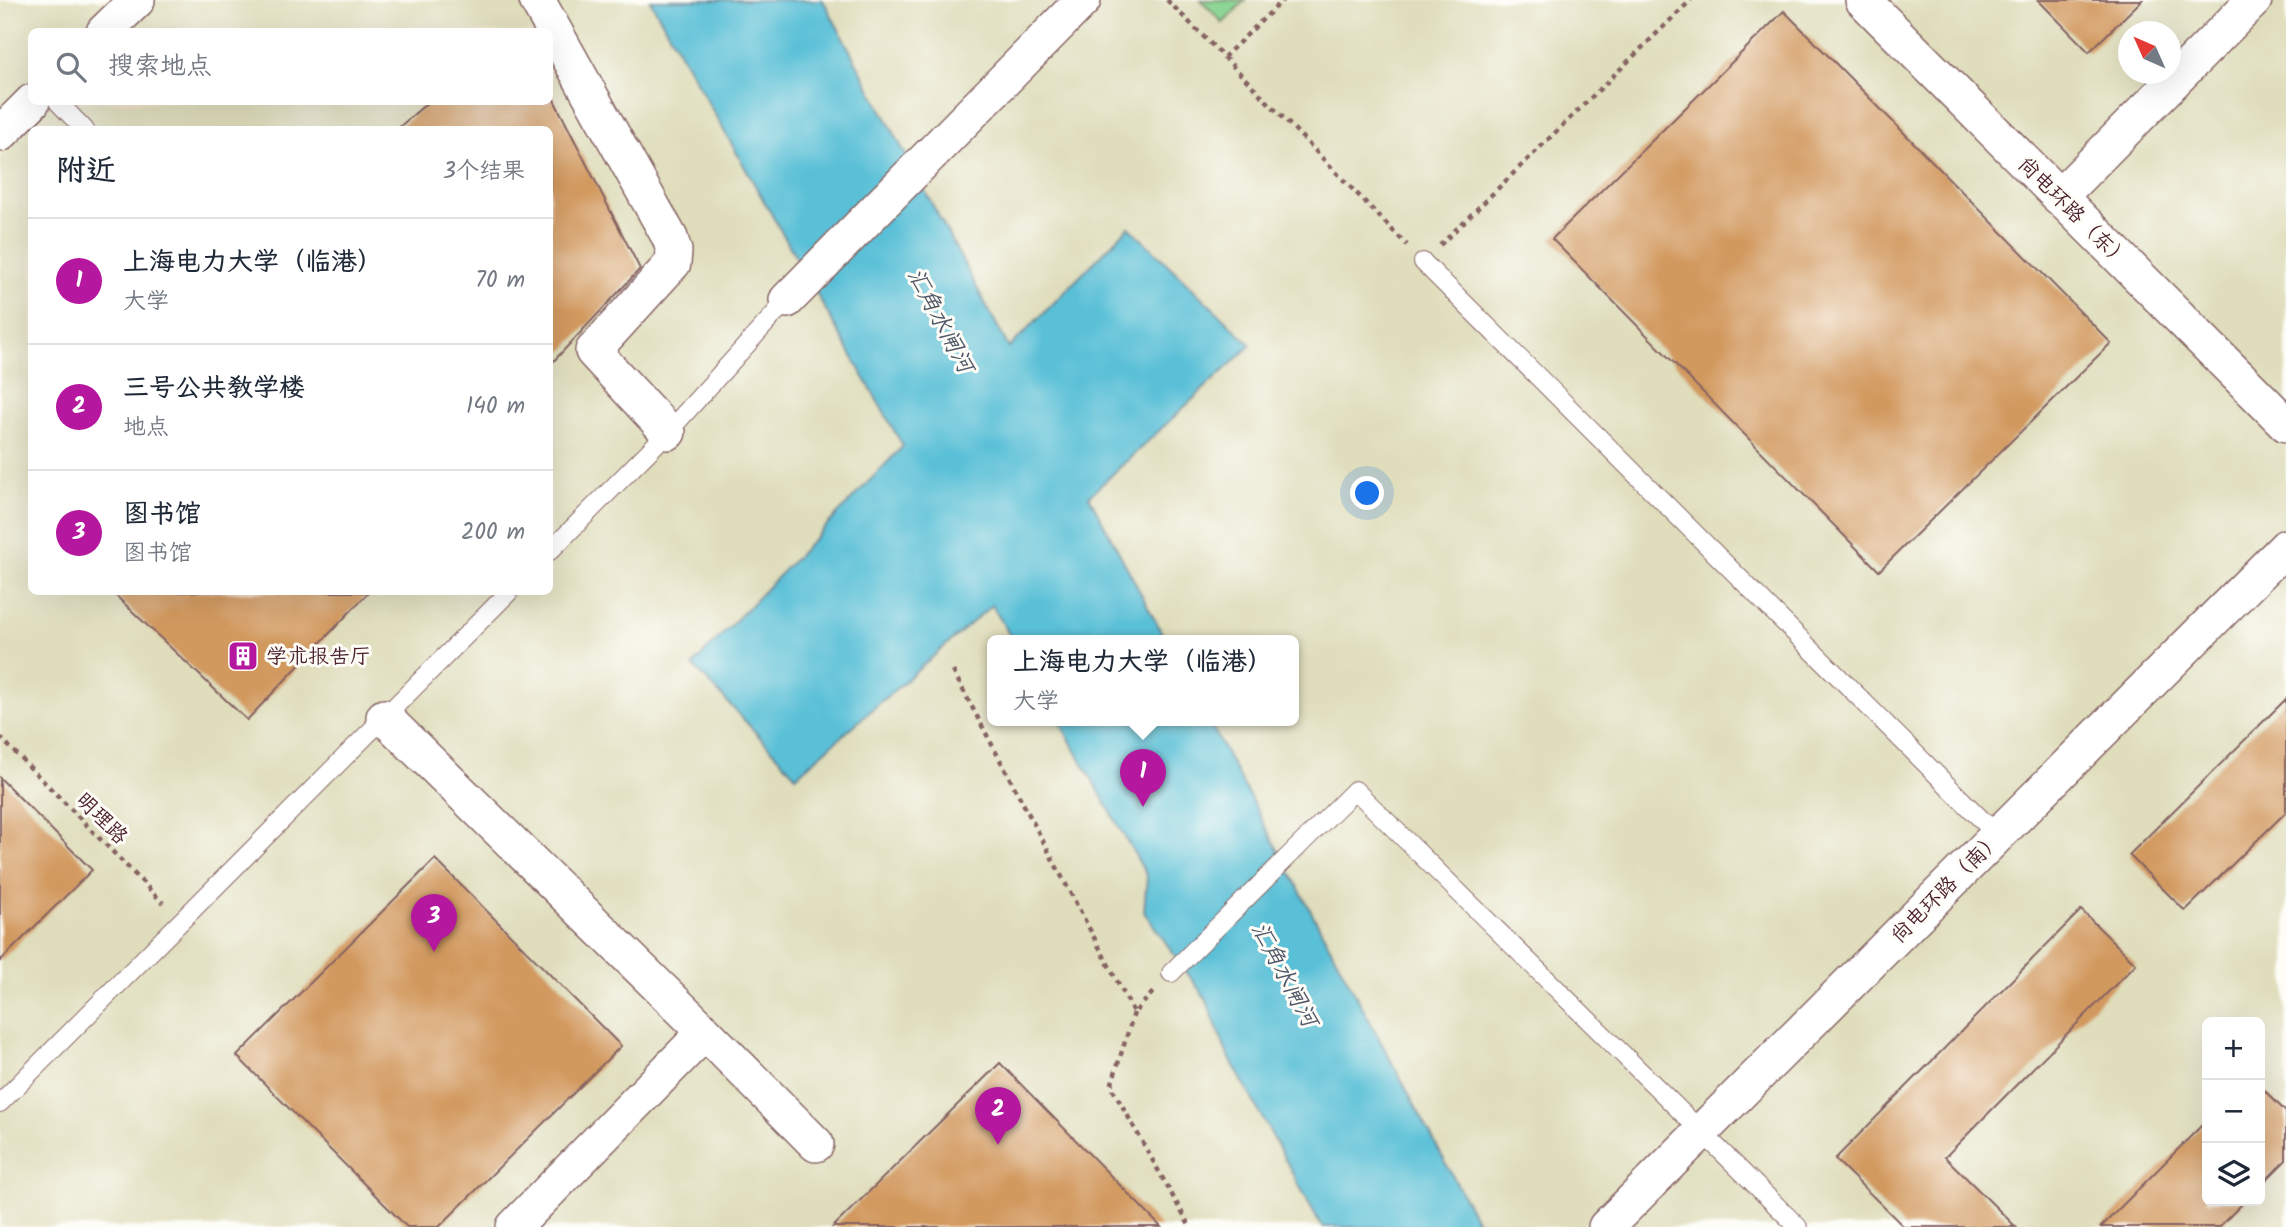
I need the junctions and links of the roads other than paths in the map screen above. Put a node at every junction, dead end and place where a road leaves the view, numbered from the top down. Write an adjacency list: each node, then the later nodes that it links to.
1 (137, 0): 6 (street)
2 (537, 0): 7 (street)
3 (1083, 0): 15 (street)
4 (1863, 0): 13 (street, 尚电环路（东）)
5 (2254, 0): 13 (street)
6 (108, 28)
7 (553, 28)
8 (553, 29): 17 (street)
9 (29, 105): 12 (street)
10 (61, 105): 11 (lane)
11 (81, 126)
12 (0, 134)
13 (2059, 197): 16 (street, 尚电环路（东）)
14 (1423, 262): 22 (lane)
15 (786, 300): 17 (lane)
16 (2286, 424)
17 (668, 432): 19 (lane)
18 (2286, 547): 22 (street, 尚电环路（南）)
19 (553, 548)
20 (506, 595): 21 (lane)
21 (384, 718): 24 (street); 25 (lane)
22 (1998, 836): 26 (street, 尚电环路（南）)
23 (1171, 973): 26 (lane)
24 (705, 1032): 27 (street); 28 (street)
25 (0, 1102)
26 (1702, 1132): 29 (street, 尚电环路（南）); 30 (lane)
27 (816, 1144)
28 (514, 1227)
29 (1606, 1227)
30 (1798, 1227)

